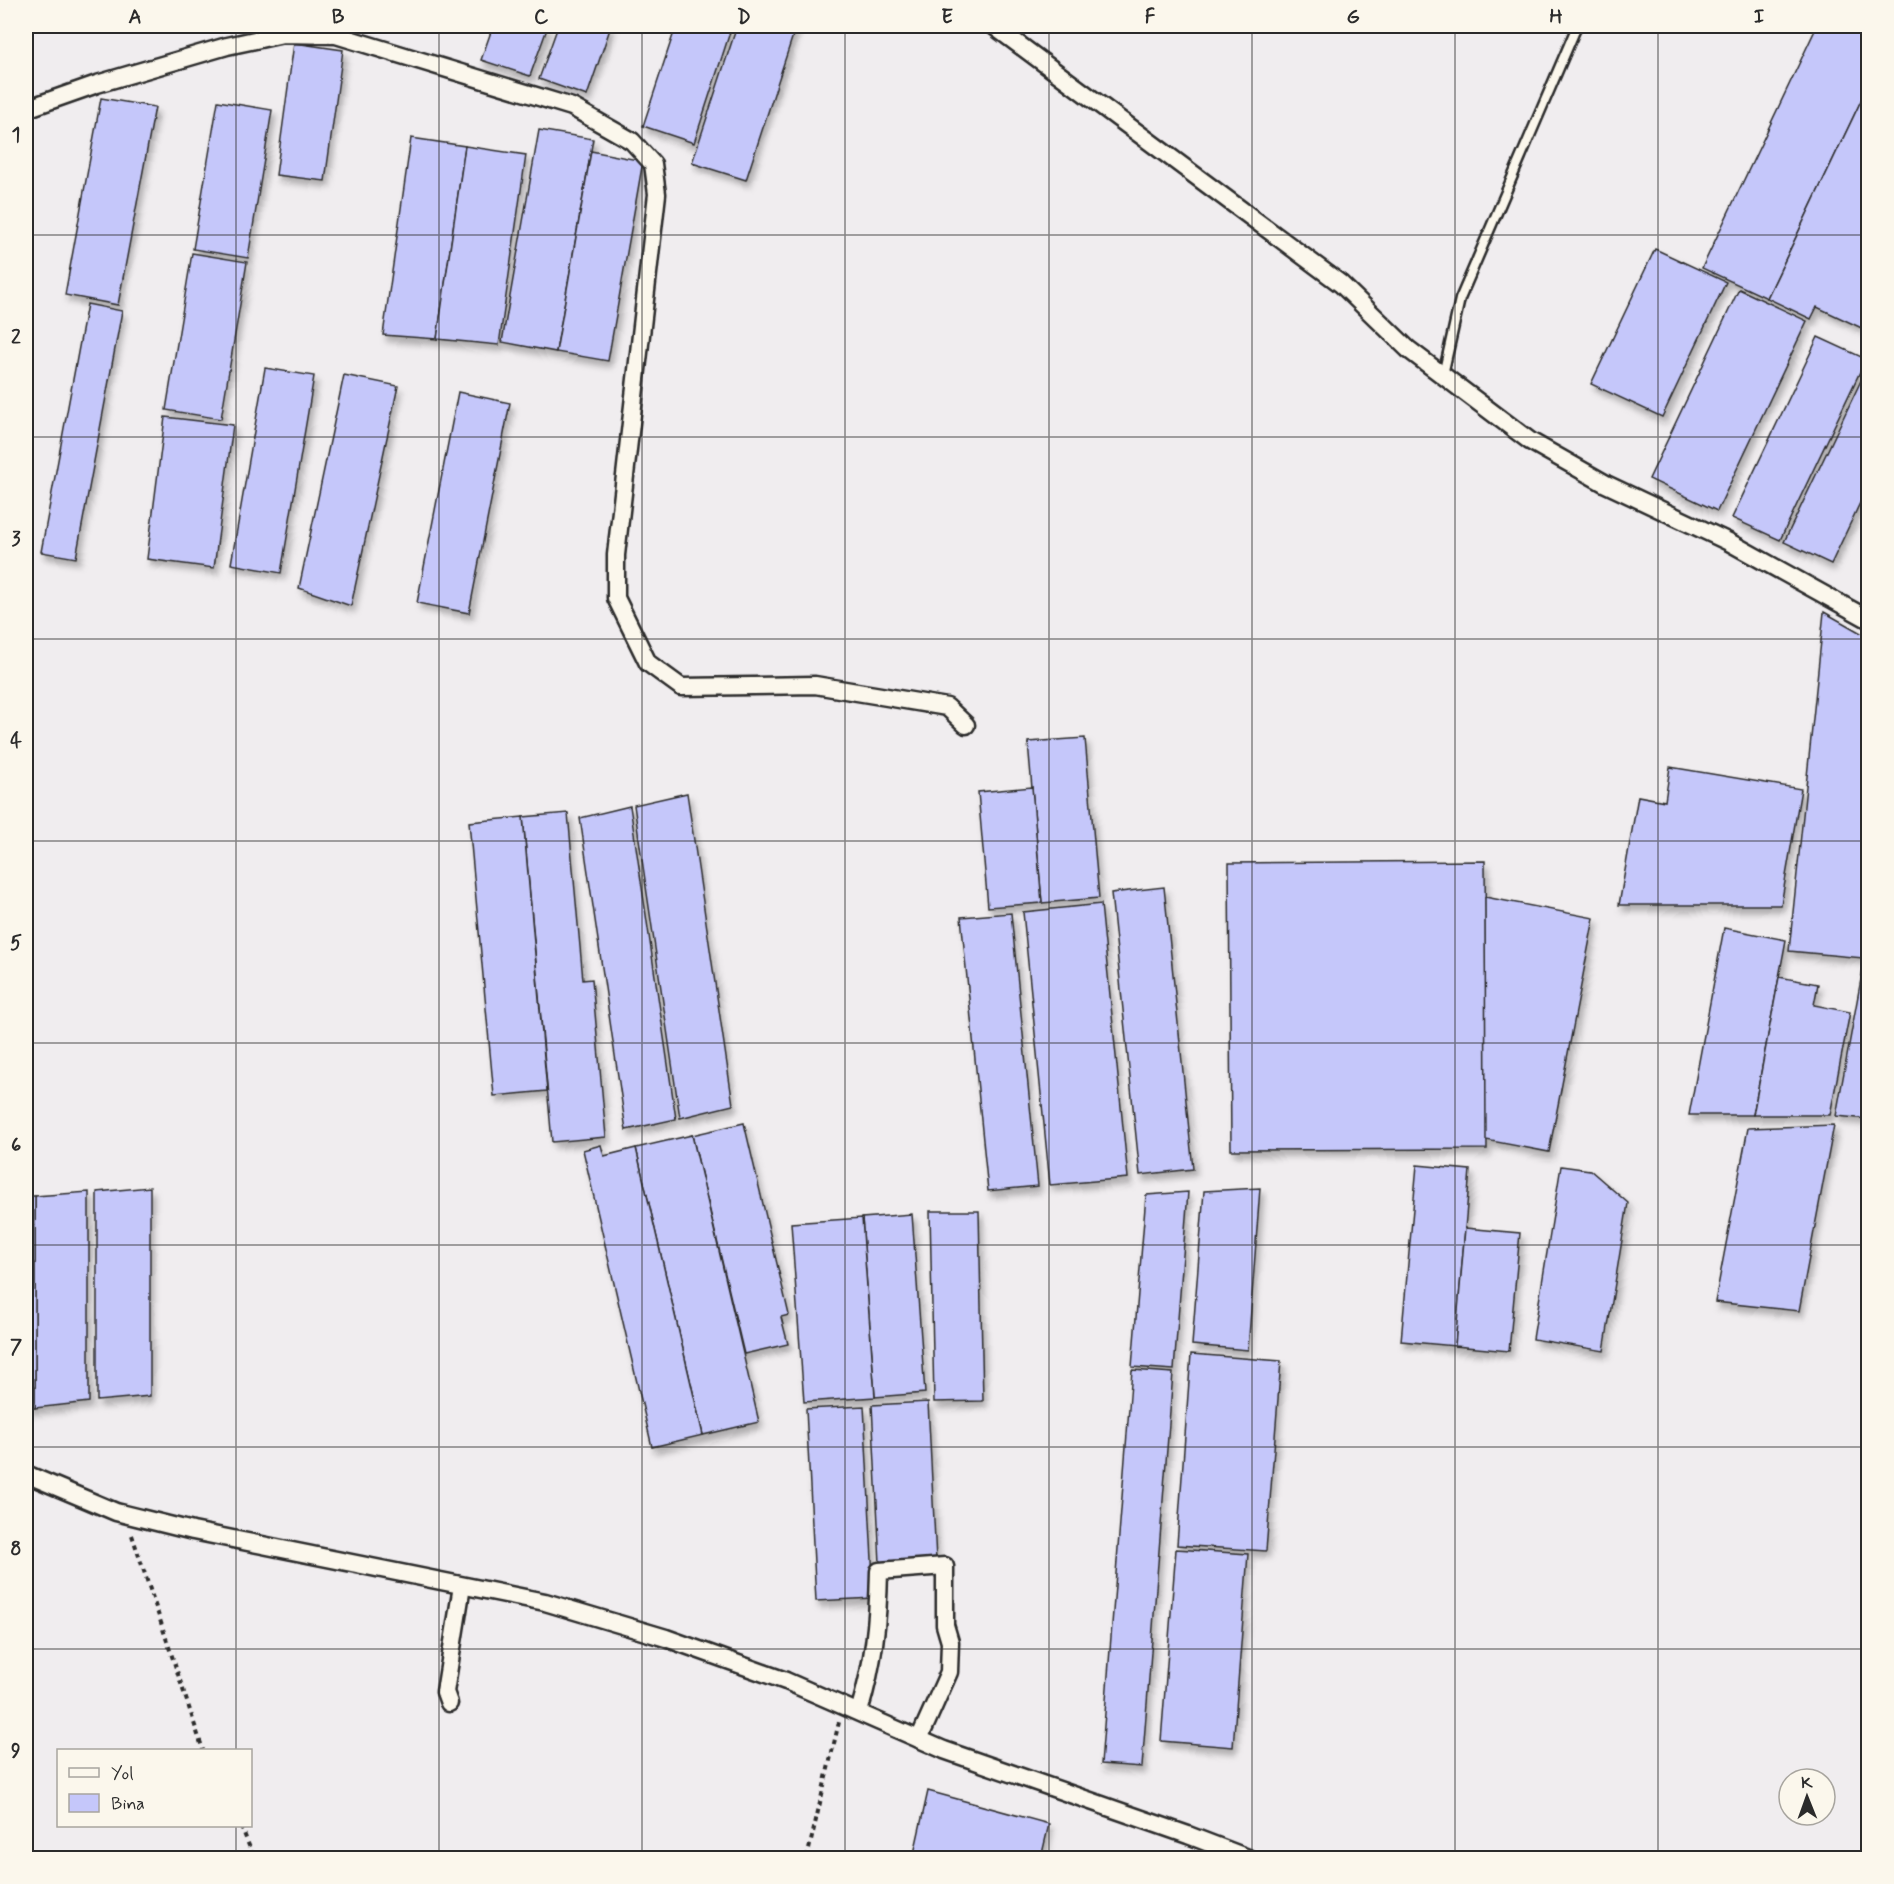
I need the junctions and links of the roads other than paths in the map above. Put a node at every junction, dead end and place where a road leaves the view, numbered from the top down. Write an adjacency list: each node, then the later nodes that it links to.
1 (994, 26): 4 (street)
2 (1577, 26): 4 (lane)
3 (26, 109): 6 (street)
4 (1443, 376): 5 (street)
5 (1869, 619)
6 (966, 725)
7 (26, 1474): 8 (street)
8 (462, 1586): 9 (street); 10 (street)
9 (449, 1702)
10 (859, 1712): 11 (street); 11 (street)
11 (919, 1739): 12 (street)
12 (1248, 1858)

